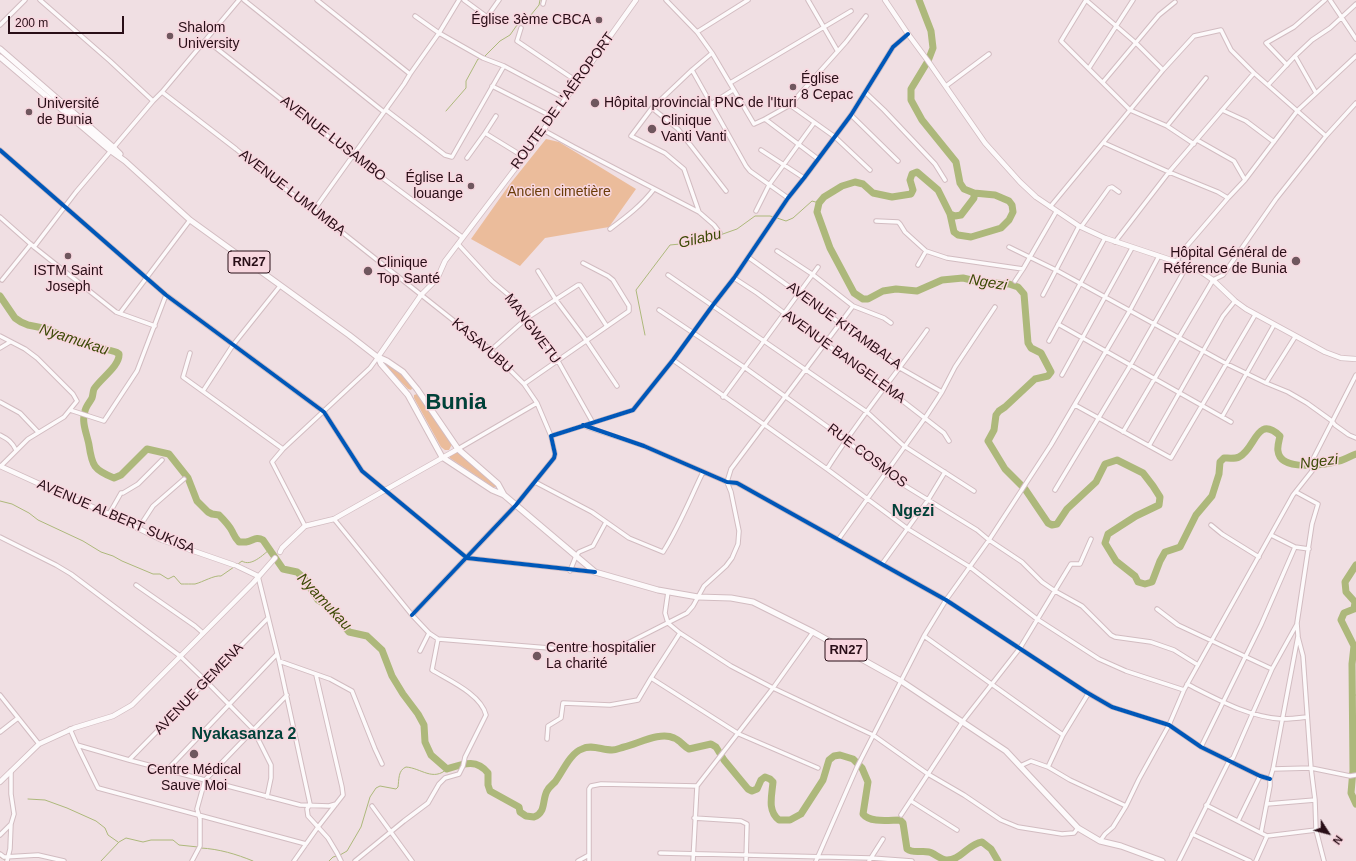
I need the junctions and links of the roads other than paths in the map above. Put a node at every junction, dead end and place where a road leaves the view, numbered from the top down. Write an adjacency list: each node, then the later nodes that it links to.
1 (25, 0): 23 (street)
2 (40, 0): 59 (street)
3 (239, 0): 31 (street)
4 (244, 0): 67 (street)
5 (317, 0): 46 (street)
6 (459, 0): 28 (street)
7 (464, 0): 8 (street)
8 (499, 0)
9 (636, 0): 48 (street, ROUTE DE L'AÉROPORT)
10 (666, 0): 27 (street)
11 (748, 0): 27 (street)
12 (808, 0): 26 (street)
13 (886, 0): 29 (street)
14 (1133, 0): 24 (street)
15 (1325, 0): 40 (street)
16 (1330, 0): 22 (street)
17 (1175, 2): 32 (street)
18 (1356, 4): 22 (street)
19 (851, 11): 26 (street)
20 (415, 16): 28 (street)
21 (866, 16): 34 (street)
22 (1342, 17): 30 (street); 37 (street)
23 (0, 25)
24 (1116, 26): 32 (street); 42 (street); 42 (street)
25 (521, 28): 48 (street)
26 (824, 28): 34 (street); 50 (street)
27 (697, 32): 35 (street)
28 (439, 33): 41 (street); 46 (street)
29 (908, 34): 53 (street); 56 (street)
30 (1356, 39)
31 (206, 40): 55 (street); 86 (street, AVENUE LUSAMBO)
32 (1136, 43): 44 (street); 49 (street)
33 (0, 49): 83 (main road, RN27)
34 (837, 50): 62 (street)
35 (712, 53): 43 (street); 50 (street)
36 (989, 54): 53 (street)
37 (1295, 56): 40 (street); 57 (street)
38 (1356, 56): 57 (street)
39 (0, 57): 83 (main road, RN27)
40 (1287, 65): 51 (street)
41 (504, 66): 52 (street); 58 (street)
42 (1089, 68): 49 (street)
43 (692, 70): 61 (street); 63 (street)
44 (1163, 70): 45 (street); 64 (street)
45 (1254, 73): 51 (street); 65 (street)
46 (410, 74): 67 (street)
47 (1206, 78): 73 (street)
48 (578, 82): 58 (street, ROUTE DE L'AÉROPORT)
49 (1103, 82): 64 (street)
50 (730, 83): 54 (street)
51 (1268, 85): 66 (street)
52 (492, 86): 67 (street); 70 (street)
53 (946, 86): 103 (street)
54 (733, 90): 61 (street); 71 (street)
55 (162, 92): 59 (street); 105 (street, AVENUE LUMUMBA)
56 (866, 93): 68 (street); 95 (street)
57 (1316, 93): 66 (street)
58 (566, 99): 70 (street, ROUTE DE L'AÉROPORT)
59 (153, 101): 83 (street)
60 (1356, 103): 76 (street)
61 (711, 104): 97 (street)
62 (790, 105): 71 (street); 72 (street)
63 (652, 108): 99 (street); 107 (street)
64 (1130, 110): 73 (street); 80 (street)
65 (1222, 110): 78 (street); 79 (street)
66 (1298, 110): 76 (street); 79 (street)
67 (385, 111): 86 (street)
68 (851, 115): 77 (street); 90 (street)
69 (496, 116): 75 (street)
70 (553, 117): 74 (street, ROUTE DE L'AÉROPORT)
71 (766, 119): 81 (street)
72 (814, 123): 77 (street); 81 (street)
73 (1167, 126): 82 (street)
74 (543, 130): 87 (street, ROUTE DE L'AÉROPORT); 98 (street)
75 (485, 133): 87 (street); 88 (street)
76 (1326, 136): 140 (street)
77 (835, 137): 89 (street); 92 (street)
78 (1197, 140): 82 (street); 96 (street)
79 (1274, 142): 96 (street)
80 (1104, 143): 93 (street); 103 (street)
81 (799, 144): 89 (street); 91 (street)
82 (1194, 144): 93 (street)
83 (113, 149): 104 (street); 110 (main road, RN27)
84 (0, 150): 104 (street)
85 (760, 150): 91 (street)
86 (353, 156): 105 (street); 115 (street, AVENUE LUSAMBO)
87 (524, 157): 115 (street, ROUTE DE L'AÉROPORT)
88 (467, 158)
89 (818, 159): 94 (street)
90 (898, 161)
91 (783, 165): 94 (street); 97 (street)
92 (870, 170)
93 (1169, 172): 102 (street); 117 (street)
94 (804, 178): 101 (street)
95 (945, 180)
96 (1245, 180): 102 (street)
97 (769, 185): 101 (street); 106 (street)
98 (654, 189): 107 (street); 113 (street)
99 (726, 191)
100 (1119, 192): 112 (street)
101 (788, 198): 126 (street)
102 (1228, 198): 127 (street)
103 (1050, 207): 108 (street)
104 (65, 208): 119 (street); 137 (street)
105 (314, 210): 146 (street, AVENUE LUMUMBA)
106 (756, 211)
107 (699, 212): 114 (street)
108 (1056, 212): 112 (street); 125 (street)
109 (0, 217): 119 (street)
110 (190, 220): 137 (street); 143 (main road, RN27)
111 (876, 221): 123 (street)
112 (1080, 227): 116 (street); 133 (street)
113 (610, 229)
114 (720, 233)
115 (462, 237): 118 (street, ROUTE DE L'AÉROPORT)
116 (1105, 238): 117 (street); 142 (street)
117 (1115, 242): 121 (street)
118 (458, 244): 146 (street, ROUTE DE L'AÉROPORT); 159 (street, MANGWETU)
119 (33, 245): 139 (street); 156 (street)
120 (1009, 247): 125 (street)
121 (1132, 248): 124 (street); 148 (street)
122 (777, 251): 135 (street)
123 (926, 251): 129 (street); 132 (street)
124 (1159, 256): 127 (street); 155 (street)
125 (1030, 257): 132 (street); 133 (street)
126 (748, 258): 138 (street); 144 (street, AVENUE KITAMBALA)
127 (1177, 262): 131 (street)
128 (583, 263): 163 (street)
129 (918, 265)
130 (818, 266): 135 (street)
131 (1187, 266): 140 (street); 164 (street)
132 (1023, 269): 141 (street)
133 (1056, 270): 142 (street); 147 (street)
134 (538, 271): 149 (street)
135 (812, 274): 144 (street); 152 (street)
136 (668, 275): 151 (street)
137 (146, 277): 145 (street); 156 (street)
138 (734, 278): 151 (street); 157 (street, AVENUE BANGELEMA)
139 (2, 280)
140 (1213, 280): 150 (street); 171 (street)
141 (1015, 281)
142 (1080, 284): 148 (street); 162 (street)
143 (280, 286): 178 (street); 184 (main road, RN27)
144 (798, 293): 157 (street); 160 (street, AVENUE KITAMBALA)
145 (166, 295): 166 (street); 178 (street)
146 (421, 295): 180 (street, KASAVUBU); 184 (street, ROUTE DE L'AÉROPORT)
147 (1043, 295)
148 (1104, 298): 155 (street); 172 (street)
149 (556, 300): 159 (street); 163 (street); 173 (street)
150 (1235, 301): 158 (street); 181 (street)
151 (713, 305): 168 (street); 174 (street)
152 (853, 306): 160 (street); 161 (street)
153 (995, 307): 203 (street)
154 (659, 310): 168 (street, RUE COSMOS)
155 (1130, 312): 164 (street); 182 (street)
156 (120, 313): 166 (street)
157 (784, 313): 174 (street); 177 (street, AVENUE BANGELEMA)
158 (1255, 315): 165 (street); 188 (street)
159 (527, 318): 180 (street); 187 (street, MANGWETU)
160 (840, 323): 177 (street); 191 (street, AVENUE KITAMBALA)
161 (891, 323)
162 (1058, 324): 172 (street); 176 (street)
163 (606, 325): 173 (street)
164 (1154, 325): 171 (street); 189 (street)
165 (1274, 325): 170 (street); 193 (street)
166 (155, 326): 212 (street)
167 (927, 330): 191 (street)
168 (693, 333): 186 (street); 190 (street, RUE COSMOS)
169 (0, 336): 175 (street)
170 (1295, 337): 185 (street); 198 (street)
171 (1179, 338): 181 (street); 196 (street)
172 (1082, 339): 182 (street); 194 (street)
173 (586, 340): 187 (street); 199 (street)
174 (765, 341): 190 (street); 192 (street)
175 (10, 342): 179 (street); 212 (street)
176 (1049, 342)
177 (826, 344): 192 (street); 200 (street, AVENUE BANGELEMA)
178 (233, 345): 202 (street); 213 (street)
179 (0, 348)
180 (491, 350): 197 (street, KASAVUBU)
181 (1204, 351): 188 (street); 204 (street)
182 (1106, 352): 189 (street); 210 (street)
183 (190, 353): 202 (street)
184 (378, 357): 201 (main road, RN27); 205 (main road, RN27); 213 (street)
185 (1356, 359)
186 (673, 360): 206 (street); 220 (street)
187 (558, 361): 197 (street); 220 (street, MANGWETU)
188 (1227, 364): 193 (street); 211 (street)
189 (1130, 366): 196 (street); 217 (street)
190 (744, 367): 206 (street); 207 (street, RUE COSMOS)
191 (900, 368): 200 (street); 203 (street, AVENUE KITAMBALA)
192 (805, 370): 207 (street); 214 (street)
193 (1246, 374): 198 (street); 215 (street)
194 (1062, 375)
195 (1356, 375): 218 (street)
196 (1154, 380): 204 (street); 224 (street)
197 (524, 384): 209 (street, KASAVUBU)
198 (1266, 384): 218 (street)
199 (616, 386)
200 (886, 388): 214 (street); 216 (street, AVENUE BANGELEMA)
201 (417, 389): 205 (main road); 233 (main road, RN27)
202 (203, 391): 232 (street)
203 (942, 392): 216 (street)
204 (1179, 393): 211 (street); 231 (street)
205 (408, 395): 235 (main road, RN27)
206 (723, 397): 221 (street)
207 (785, 397): 221 (street); 228 (street, RUE COSMOS)
208 (0, 402): 223 (street)
209 (537, 403): 226 (street, KASAVUBU); 233 (street)
210 (1075, 405): 217 (street); 264 (street)
211 (1202, 406): 215 (street); 231 (street)
212 (70, 410): 223 (street)
213 (324, 412): 232 (street); 245 (street)
214 (867, 412): 228 (street); 230 (street)
215 (1222, 417): 219 (street)
216 (925, 418): 229 (street, AVENUE BANGELEMA); 230 (street)
217 (1099, 418): 224 (street); 246 (street)
218 (1332, 421): 227 (street); 248 (street)
219 (1230, 422)
220 (593, 423): 222 (street)
221 (764, 425): 238 (street); 244 (street)
222 (583, 426): 226 (street); 239 (street)
223 (38, 432): 234 (street)
224 (1123, 432): 231 (street)
225 (0, 434): 234 (street)
226 (551, 436): 243 (street, KASAVUBU)
227 (1356, 438)
228 (846, 440): 238 (street); 241 (street, RUE COSMOS)
229 (949, 441)
230 (904, 446): 240 (street); 241 (street)
231 (1149, 446)
232 (283, 449): 257 (street)
233 (458, 449): 235 (street); 249 (main road, RN27)
234 (16, 450): 237 (street)
235 (442, 457): 245 (street); 249 (main road, RN27)
236 (162, 460): 253 (street)
237 (0, 466): 253 (street, AVENUE ALBERT SUKISA)
238 (827, 469): 250 (street)
239 (703, 472): 244 (street); 255 (street)
240 (945, 472): 247 (street); 251 (street)
241 (886, 474): 250 (street); 251 (street, RUE COSMOS)
242 (184, 479): 258 (street)
243 (535, 482): 252 (street, KASAVUBU); 255 (street)
244 (727, 482): 263 (street); 280 (street)
245 (384, 490): 254 (street); 270 (street)
246 (1055, 490)
247 (974, 491)
248 (1296, 492): 260 (street); 266 (street)
249 (504, 495): 252 (main road, RN27)
250 (867, 499): 259 (street); 263 (street)
251 (928, 500): 259 (street); 264 (street, RUE COSMOS)
252 (516, 505): 268 (main road, RN27); 270 (street, KASAVUBU)
253 (109, 514): 258 (street, AVENUE ALBERT SUKISA)
254 (334, 519): 257 (street); 283 (street)
255 (606, 522): 268 (street)
256 (1210, 524): 269 (street)
257 (305, 526): 267 (street)
258 (138, 529): 276 (street, AVENUE ALBERT SUKISA)
259 (908, 529): 272 (street); 273 (street)
260 (1271, 535): 265 (street); 269 (street)
261 (0, 537): 299 (street)
262 (1091, 539): 278 (street)
263 (838, 540): 272 (street)
264 (989, 540): 273 (street); 278 (street, RUE COSMOS)
265 (1295, 547): 266 (street); 300 (street)
266 (1309, 549): 287 (street)
267 (280, 552)
268 (576, 556): 274 (street); 275 (main road, RN27)
269 (1259, 557): 295 (street)
270 (467, 558): 274 (street); 283 (street, KASAVUBU)
271 (273, 560): 276 (street)
272 (882, 564): 281 (street)
273 (970, 567): 281 (street); 285 (street)
274 (570, 570): 275 (street)
275 (595, 572): 279 (main road, RN27)
276 (258, 576): 284 (street); 289 (street)
277 (136, 585): 289 (street)
278 (1055, 591): 285 (street); 302 (street, RUE COSMOS)
279 (668, 592): 280 (main road, RN27); 286 (street)
280 (698, 598): 286 (street); 288 (main road, RN27)
281 (946, 600): 292 (street); 296 (street)
282 (1157, 609): 295 (street)
283 (412, 616): 290 (street)
284 (268, 618): 298 (street); 307 (street, AVENUE GEMENA)
285 (1038, 619): 296 (street); 311 (street)
286 (668, 623): 291 (street); 294 (street)
287 (1297, 623): 293 (street); 303 (street)
288 (813, 632): 306 (main road, RN27); 310 (street)
289 (203, 633): 299 (street)
290 (429, 633): 294 (street); 297 (street)
291 (680, 633): 305 (street); 310 (street)
292 (924, 636): 306 (street); 309 (street)
293 (1298, 636): 319 (street); 320 (street)
294 (438, 639): 368 (street)
295 (1212, 640): 300 (street); 302 (street)
296 (1020, 648): 309 (street); 312 (street)
297 (420, 651)
298 (278, 654): 301 (street); 316 (street)
299 (180, 656): 307 (street); 323 (street)
300 (1245, 657): 303 (street); 315 (street)
301 (279, 661): 304 (street); 314 (street)
302 (1198, 665): 308 (street)
303 (1272, 669): 317 (street)
304 (316, 675): 335 (street); 354 (street)
305 (650, 678): 326 (street); 329 (street)
306 (901, 681): 321 (main road, RN27); 327 (street)
307 (208, 682): 316 (street); 333 (street, AVENUE GEMENA)
308 (1187, 684): 311 (street); 315 (street)
309 (991, 685): 321 (street); 328 (street)
310 (773, 688): 326 (street); 327 (street)
311 (1184, 690): 322 (street)
312 (1088, 694): 322 (street); 328 (street)
313 (0, 695): 318 (street)
314 (287, 695): 324 (street); 353 (street)
315 (1223, 702): 317 (street); 332 (street)
316 (230, 704): 324 (street); 341 (street)
317 (1252, 713): 320 (street); 334 (street)
318 (18, 718): 325 (street); 330 (street)
319 (1307, 718): 320 (street); 339 (street)
320 (1282, 719): 340 (street)
321 (963, 721): 336 (main road, RN27); 343 (street)
322 (1169, 725): 332 (street); 358 (street)
323 (70, 729): 330 (street); 331 (street)
324 (253, 729): 347 (street); 350 (street)
325 (0, 732)
326 (739, 734): 338 (street); 349 (street)
327 (873, 735): 343 (street); 381 (street)
328 (1063, 735): 337 (street)
329 (547, 739)
330 (39, 744): 342 (street)
331 (77, 745): 333 (street); 359 (street)
332 (1201, 747): 334 (street)
333 (129, 760): 341 (street)
334 (1229, 761): 345 (street); 356 (street)
335 (382, 764)
336 (1020, 766): 337 (street); 365 (main road, RN27)
337 (1048, 767): 358 (street)
338 (818, 768)
339 (1310, 768): 340 (street); 344 (street); 352 (street)
340 (1273, 769): 346 (street)
341 (167, 770): 347 (street)
342 (11, 771): 348 (street); 363 (street)
343 (928, 774): 351 (street); 365 (street)
344 (1356, 775)
345 (1260, 776): 346 (street); 362 (street)
346 (1270, 779): 355 (street)
347 (204, 780): 350 (street); 359 (street)
348 (0, 782)
349 (697, 786): 361 (street); 379 (street)
350 (267, 797): 353 (street)
351 (911, 800): 360 (street); 366 (street)
352 (1315, 800): 355 (street); 367 (street)
353 (310, 804): 354 (street); 364 (street)
354 (336, 804): 364 (street)
355 (1267, 804): 369 (street)
356 (1206, 805): 362 (street); 370 (street)
357 (372, 806): 368 (street)
358 (1126, 806): 374 (street)
359 (197, 814): 375 (street); 386 (street)
360 (901, 814)
361 (694, 818): 378 (street); 380 (street)
362 (1238, 821): 369 (street)
363 (11, 824): 371 (street); 382 (street)
364 (318, 827): 375 (street); 388 (street)
365 (1078, 828): 374 (main road, RN27)
366 (957, 830)
367 (1316, 830): 372 (street); 401 (street)
368 (391, 831): 384 (street); 389 (street)
369 (1262, 833): 372 (street)
370 (1192, 834): 398 (street); 399 (street)
371 (0, 835)
372 (1267, 836): 400 (street)
373 (883, 839): 383 (street)
374 (1100, 841): 397 (main road, RN27)
375 (306, 844): 387 (street)
376 (660, 853): 378 (street)
377 (0, 854): 382 (street)
378 (693, 854): 380 (street); 393 (street)
379 (589, 855): 391 (street); 392 (street)
380 (746, 856): 381 (street); 394 (street)
381 (819, 856): 383 (street); 395 (street)
382 (8, 859): 385 (street)
383 (870, 859): 396 (street)
384 (411, 860): 390 (street)
385 (64, 861)
386 (192, 861)
387 (294, 861)
388 (340, 861)
389 (355, 861)
390 (406, 861)
391 (578, 861)
392 (589, 861)
393 (693, 861)
394 (746, 861)
395 (816, 861)
396 (912, 861)
397 (1162, 861)
398 (1179, 861)
399 (1250, 861)
400 (1256, 861)
401 (1324, 861)

